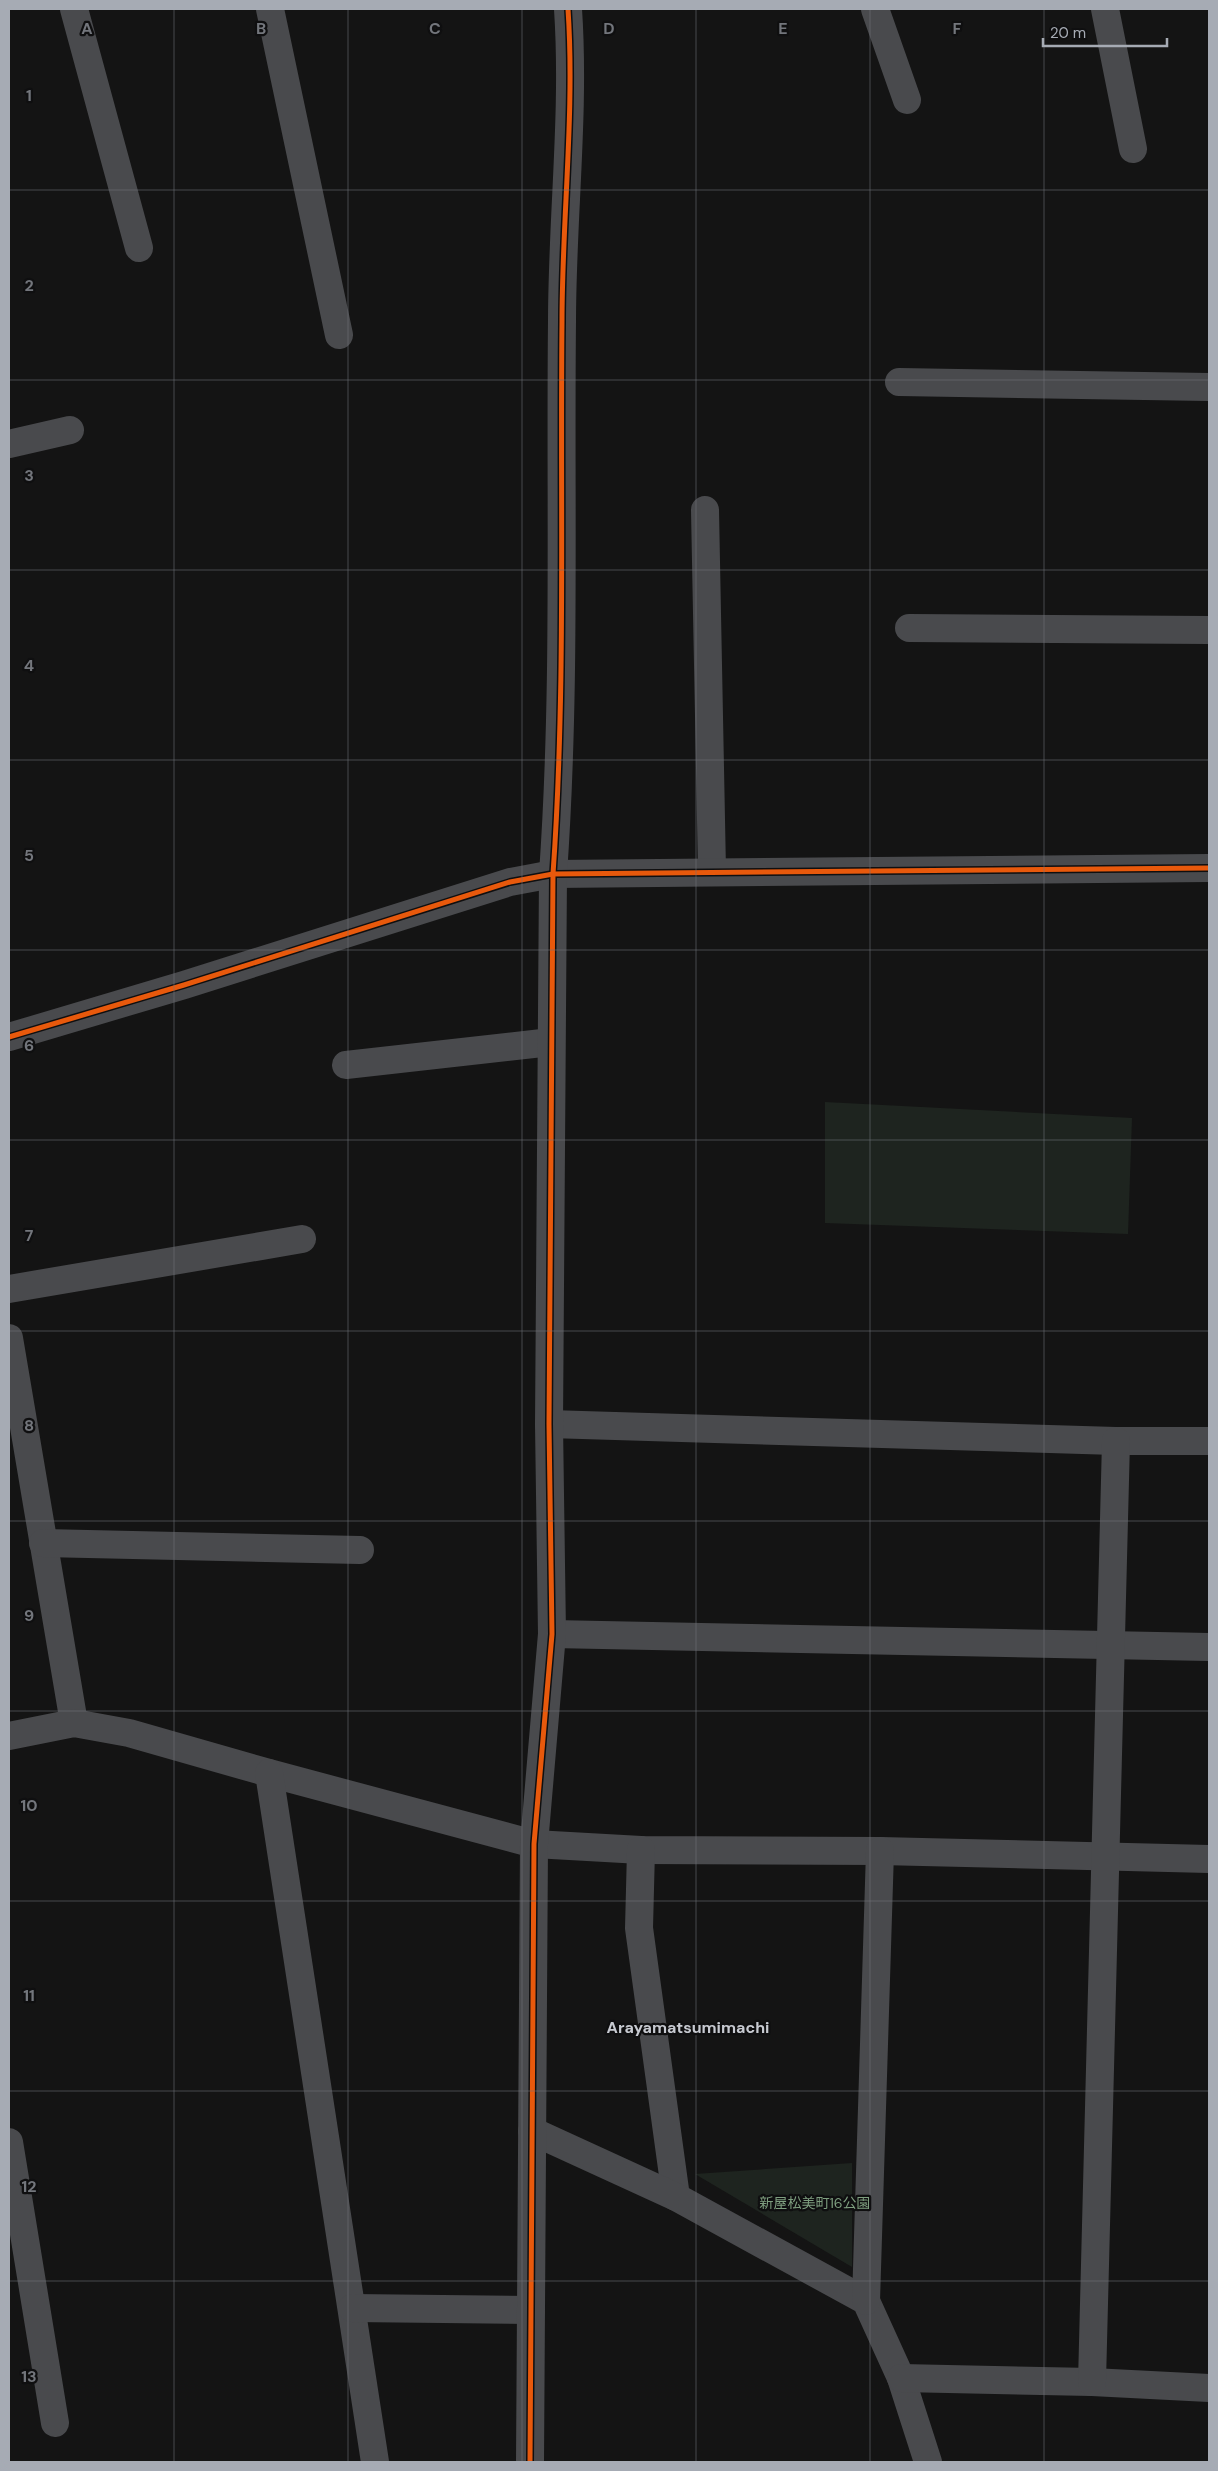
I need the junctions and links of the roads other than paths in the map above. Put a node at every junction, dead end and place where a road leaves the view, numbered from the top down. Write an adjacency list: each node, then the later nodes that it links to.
1 (74, 9): 8 (street)
2 (270, 9): 9 (street)
3 (568, 9): 19 (street)
4 (875, 9): 6 (street)
5 (1105, 9): 7 (street)
6 (907, 100)
7 (1133, 149)
8 (139, 248)
9 (339, 336)
10 (899, 382): 11 (street)
11 (1209, 387)
12 (70, 430): 13 (street)
13 (9, 444)
14 (705, 510): 18 (street)
15 (909, 628): 16 (street)
16 (1209, 630)
17 (1209, 868): 18 (street)
18 (712, 871): 19 (street)
19 (553, 874): 20 (street); 21 (street)
20 (9, 1037)
21 (552, 1042): 22 (street); 26 (street)
22 (346, 1065)
23 (302, 1239): 24 (street)
24 (9, 1289)
25 (9, 1338): 29 (street)
26 (549, 1424): 27 (street); 31 (street)
27 (1116, 1441): 28 (street); 32 (street)
28 (1209, 1441)
29 (43, 1543): 30 (street); 34 (street)
30 (360, 1550)
31 (552, 1634): 32 (street); 37 (street)
32 (1111, 1645): 33 (street); 40 (street)
33 (1209, 1646)
34 (74, 1723): 35 (street); 36 (street)
35 (9, 1736)
36 (269, 1773): 37 (street); 46 (street)
37 (534, 1844): 38 (street); 42 (street)
38 (641, 1850): 39 (street); 44 (street)
39 (880, 1850): 40 (street); 45 (street)
40 (1107, 1857): 41 (street); 49 (street)
41 (1209, 1859)
42 (532, 2131): 44 (street); 47 (street)
43 (9, 2142): 51 (street)
44 (676, 2196): 45 (street)
45 (866, 2301): 48 (street)
46 (352, 2308): 47 (street); 52 (street)
47 (531, 2310): 53 (street)
48 (901, 2378): 49 (street); 54 (street)
49 (1092, 2382): 50 (street)
50 (1209, 2388)
51 (55, 2423)
52 (376, 2462)
53 (530, 2462)
54 (928, 2462)

